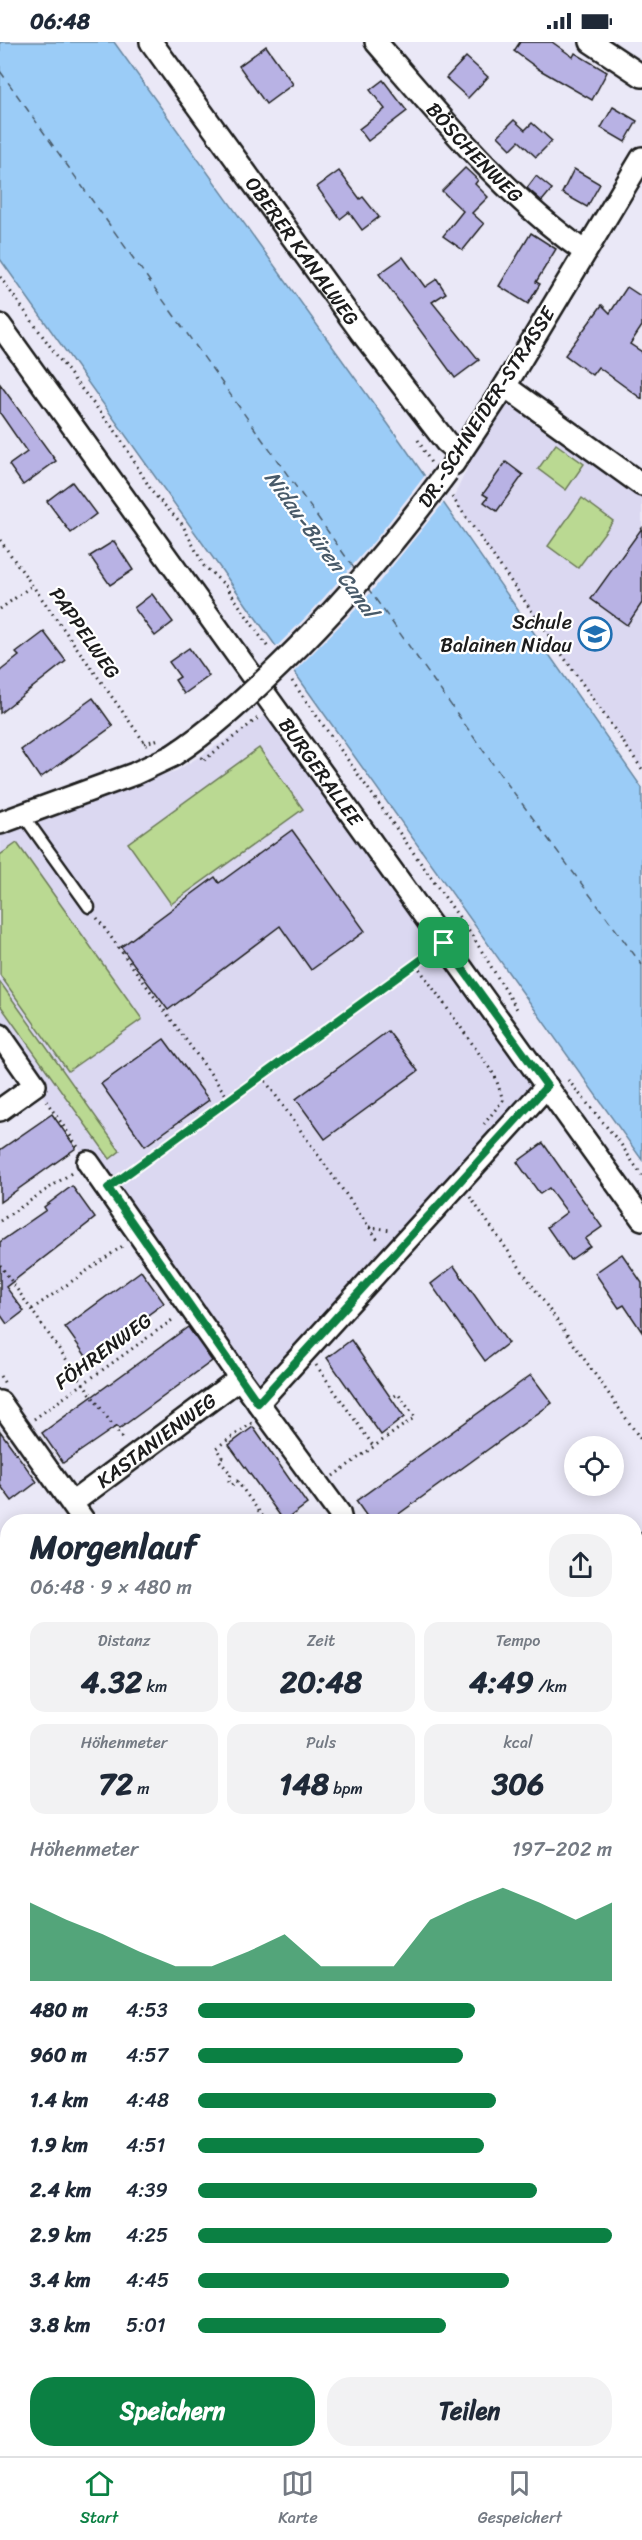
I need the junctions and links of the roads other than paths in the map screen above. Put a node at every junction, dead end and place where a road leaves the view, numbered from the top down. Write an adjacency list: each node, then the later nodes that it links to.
1 (151, 42): 9 (street, OBERER KANALWEG)
2 (376, 42): 6 (street, BÖSCHENWEG)
3 (591, 42): 4 (street)
4 (642, 76)
5 (642, 158): 6 (street, DR.-SCHNEIDER-STRASSE)
6 (585, 252): 8 (street, DR.-SCHNEIDER-STRASSE)
7 (0, 325): 15 (street, BURGERALLEE)
8 (505, 386): 9 (street, DR.-SCHNEIDER-STRASSE); 10 (street)
9 (460, 454): 11 (street, DR.-SCHNEIDER-STRASSE, bridge)
10 (642, 484)
11 (23, 815): 12 (street, DR.-SCHNEIDER-STRASSE); 13 (lane)
12 (0, 823)
13 (89, 907)
14 (0, 1035): 16 (street)
15 (554, 1079): 18 (street, BURGERALLEE); 21 (street)
16 (0, 1110)
17 (88, 1162): 19 (street)
18 (642, 1219)
19 (240, 1378): 21 (street); 22 (street, KASTANIENWEG)
20 (0, 1402): 22 (street)
21 (261, 1408): 24 (street)
22 (72, 1503): 23 (street)
23 (79, 1514)
24 (339, 1514)

